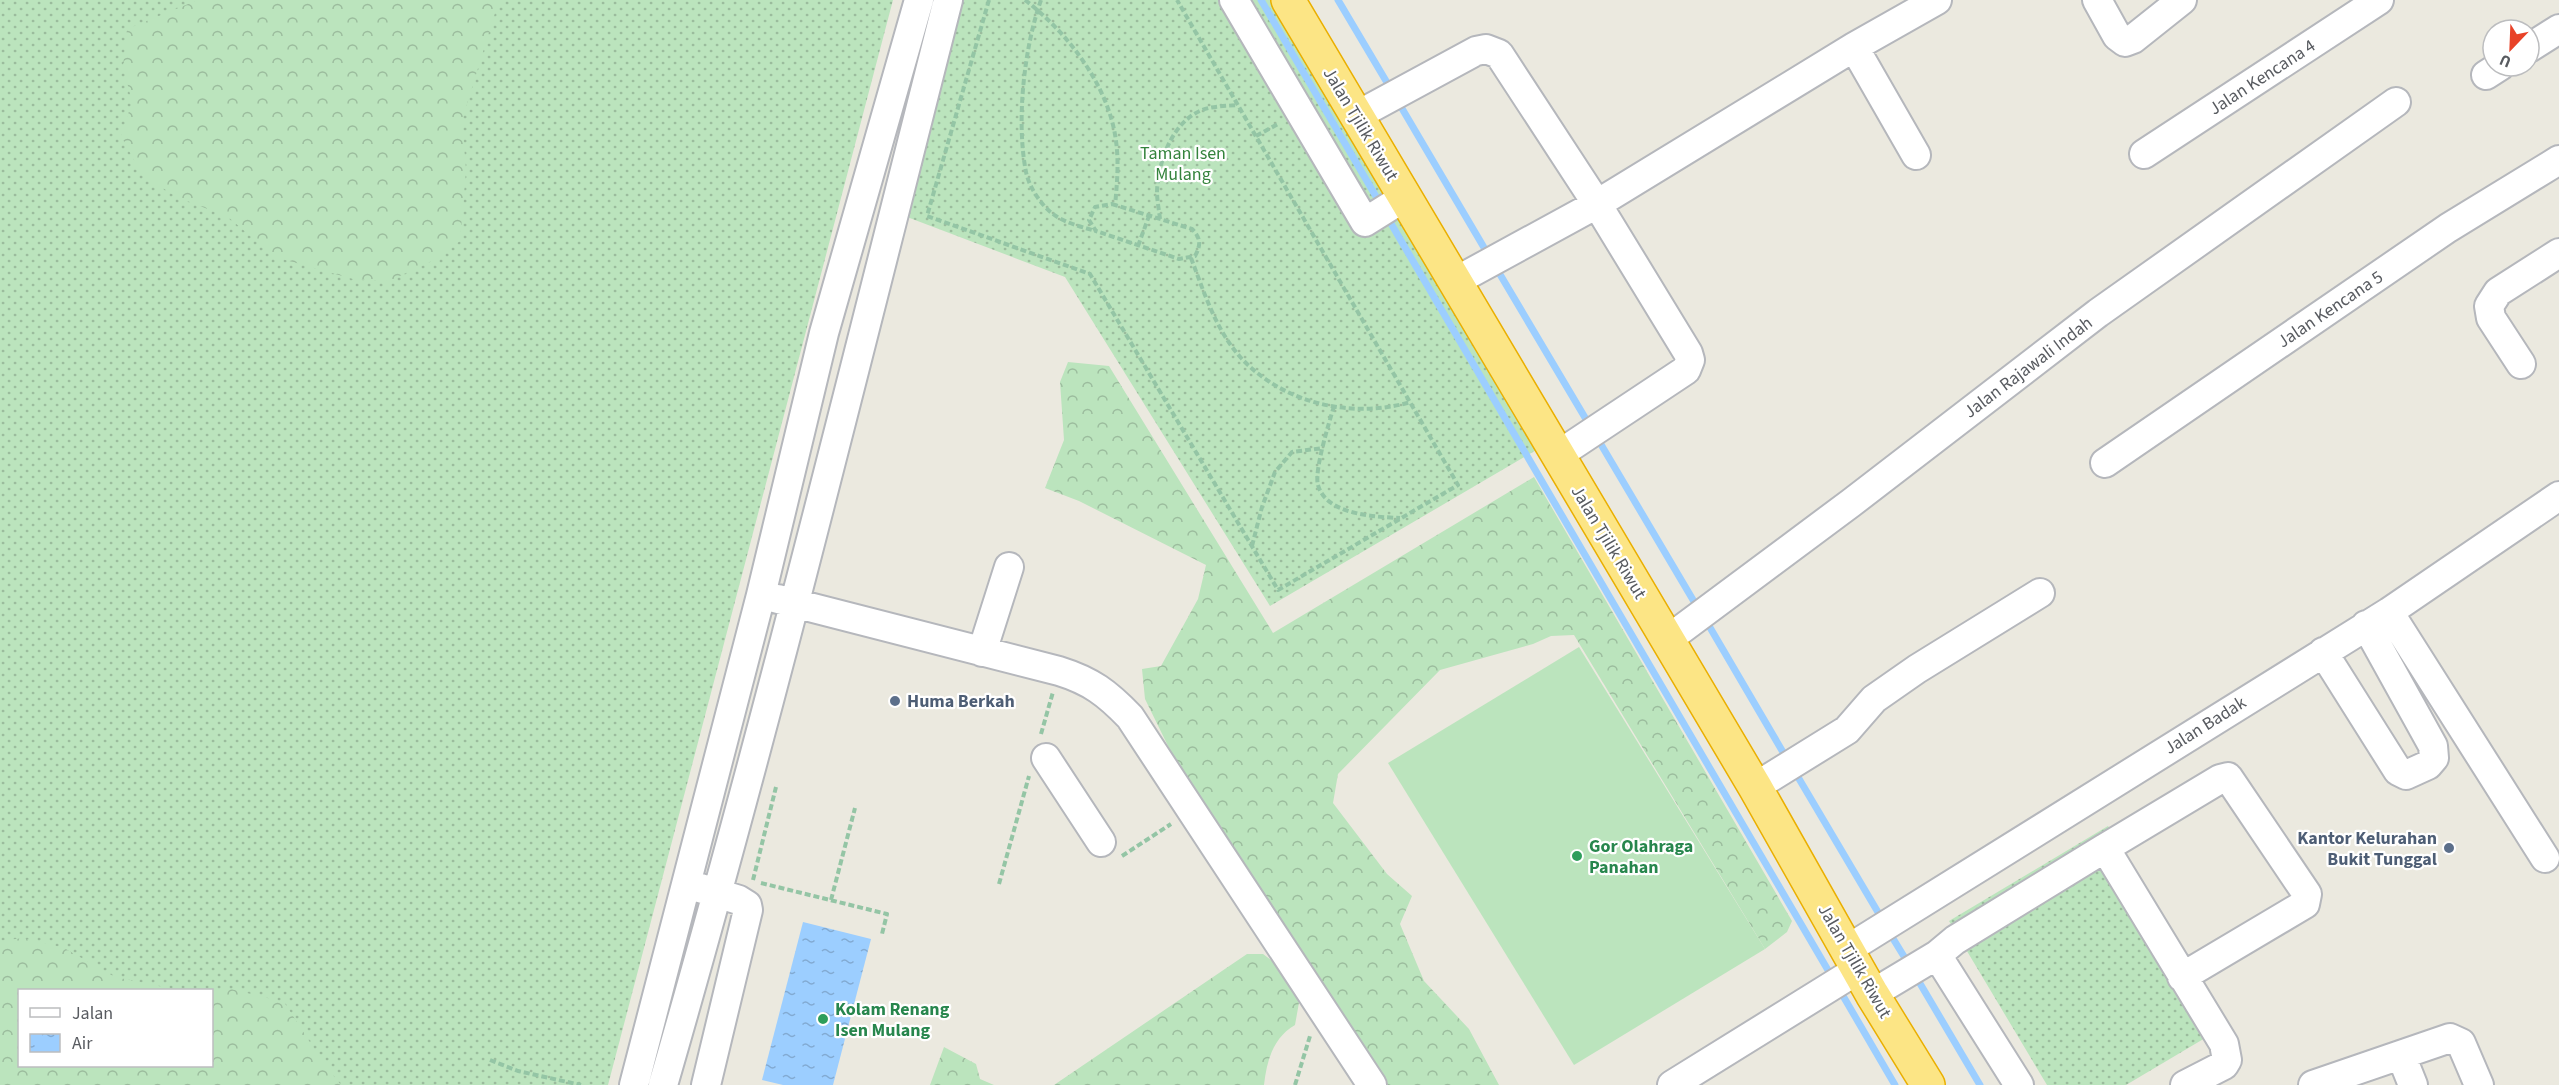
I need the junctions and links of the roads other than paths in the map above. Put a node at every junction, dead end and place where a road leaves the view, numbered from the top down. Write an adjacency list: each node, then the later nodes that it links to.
1 (919, 0): 27 (street)
2 (948, 0): 28 (street)
3 (1234, 0): 17 (street)
4 (1288, 0): 13 (highway, Jalan Tjilik Riwut)
5 (1937, 0): 11 (street)
6 (2097, 0): 7 (street)
7 (2182, 0)
8 (2371, 2): 14 (street, Jalan Kencana 4)
9 (2559, 29): 10 (street)
10 (2541, 40)
11 (1854, 47): 15 (street); 18 (street)
12 (2396, 102): 30 (street, Jalan Rajawali Indah)
13 (1356, 116): 17 (highway, Jalan Tjilik Riwut); 18 (street)
14 (2144, 154)
15 (1916, 155)
16 (2559, 160): 23 (street, Jalan Kencana 5)
17 (1405, 197): 20 (highway, Jalan Tjilik Riwut)
18 (1597, 204): 20 (street); 22 (street)
19 (2559, 253): 21 (street)
20 (1456, 281): 22 (highway, Jalan Tjilik Riwut)
21 (2521, 364)
22 (1558, 455): 30 (highway, Jalan Tjilik Riwut)
23 (2105, 463)
24 (2559, 496): 29 (street, Jalan Badak)
25 (1009, 567): 31 (street)
26 (2040, 593): 34 (street)
27 (761, 595): 28 (street); 38 (street)
28 (795, 603): 31 (street); 39 (street)
29 (2378, 619): 32 (street, Jalan Badak); 32 (street); 37 (street)
30 (1667, 640): 34 (highway, Jalan Tjilik Riwut)
31 (982, 652): 49 (street)
32 (2323, 652): 41 (street, Jalan Badak)
33 (1046, 758): 35 (street)
34 (1755, 787): 41 (highway, Jalan Tjilik Riwut)
35 (1101, 842)
36 (2105, 848): 40 (street); 42 (street); 42 (street)
37 (2545, 858)
38 (686, 884): 39 (street); 46 (street)
39 (719, 893): 47 (street); 48 (street)
40 (1937, 955): 41 (street); 51 (street)
41 (1859, 971): 45 (highway, Jalan Tjilik Riwut); 50 (street)
42 (2182, 977): 52 (street)
43 (2401, 1055): 44 (street); 54 (street); 55 (street)
44 (2352, 1079): 53 (street)
45 (1918, 1080)
46 (643, 1083)
47 (663, 1085)
48 (706, 1085)
49 (1372, 1085)
50 (1672, 1085)
51 (2019, 1085)
52 (2185, 1085)
53 (2313, 1085)
54 (2414, 1085)
55 (2479, 1085)

